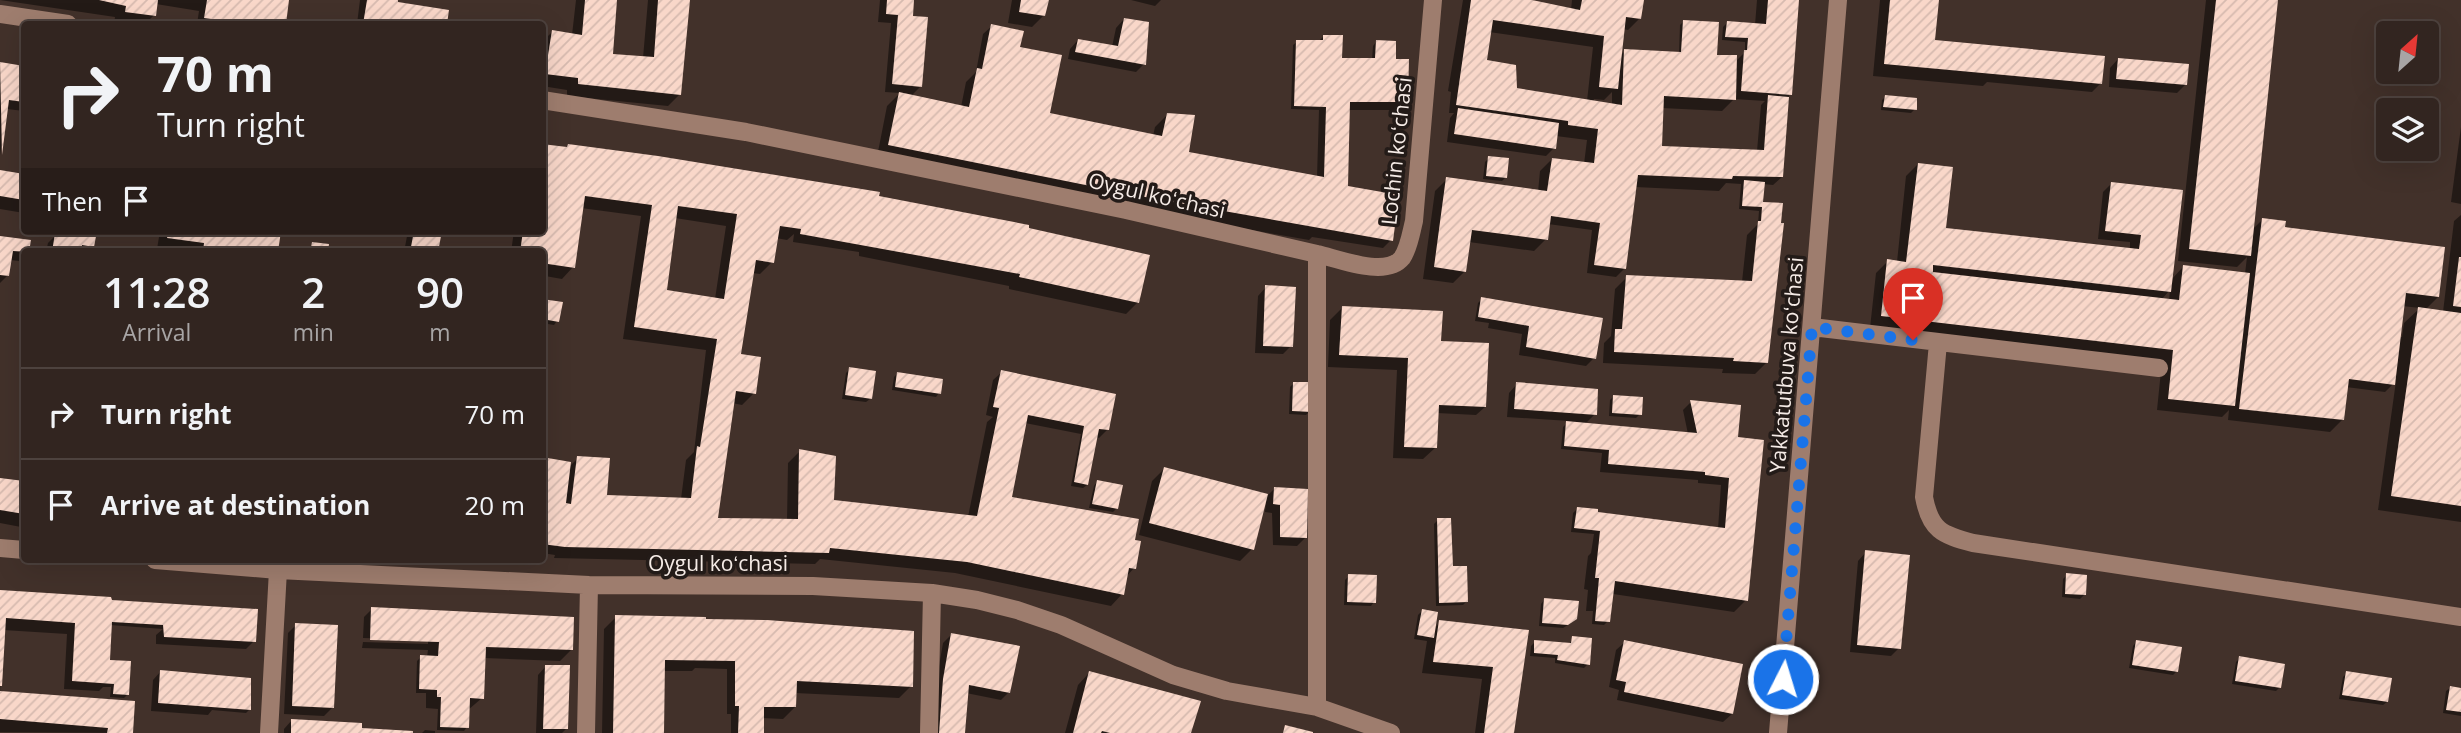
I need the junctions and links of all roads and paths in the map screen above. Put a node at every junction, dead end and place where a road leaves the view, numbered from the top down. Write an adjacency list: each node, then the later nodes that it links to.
1 (1433, 0): 6 (street, Lochin koʻchasi)
2 (1838, 0): 7 (street, Yakkatutbuva koʻchasi)
3 (0, 14): 4 (street)
4 (48, 21)
5 (546, 101): 6 (street, Oygul koʻchasi)
6 (1317, 254): 17 (street)
7 (1812, 327): 8 (street); 23 (street, Yakkatutbuva koʻchasi)
8 (1938, 343): 9 (street); 16 (street)
9 (2159, 368)
10 (0, 548): 11 (street)
11 (21, 550)
12 (192, 563): 13 (street, Oygul koʻchasi)
13 (278, 570): 14 (street, Oygul koʻchasi); 19 (street)
14 (589, 585): 15 (street, Oygul koʻchasi); 20 (street)
15 (932, 593): 17 (street, Oygul koʻchasi); 21 (street)
16 (2461, 617)
17 (1317, 707): 18 (street, Oygul koʻchasi)
18 (1357, 727): 22 (street, Oygul koʻchasi)
19 (269, 733)
20 (586, 733)
21 (929, 733)
22 (1391, 733)
23 (1778, 733)

